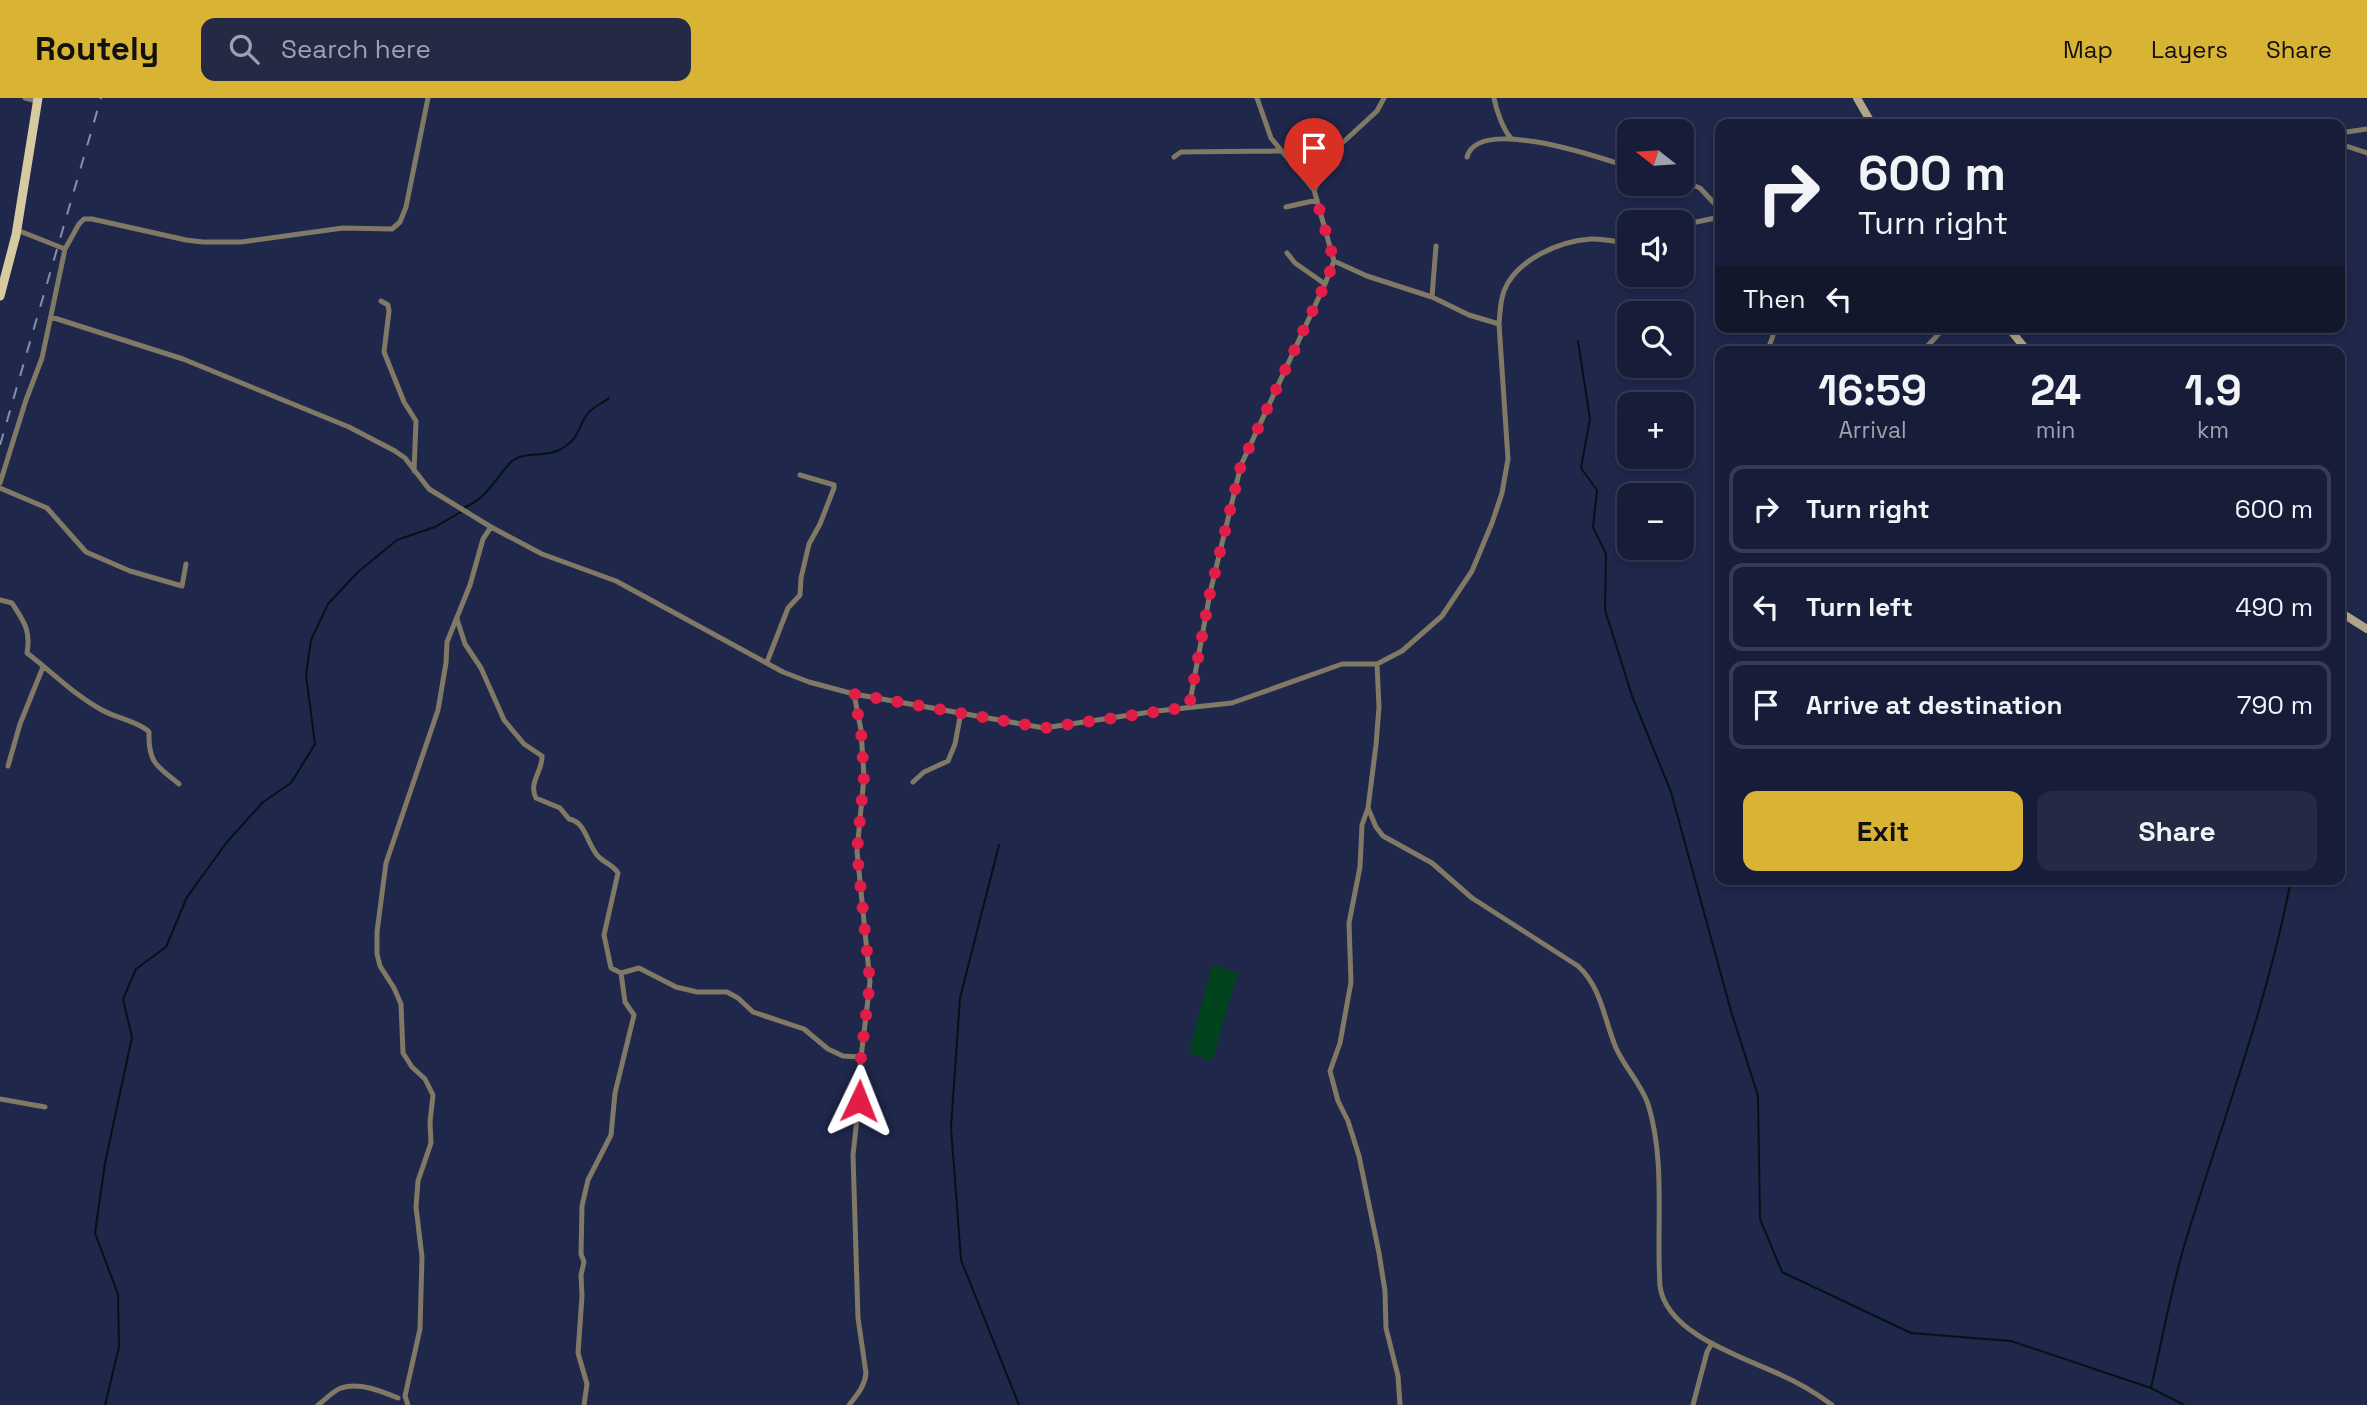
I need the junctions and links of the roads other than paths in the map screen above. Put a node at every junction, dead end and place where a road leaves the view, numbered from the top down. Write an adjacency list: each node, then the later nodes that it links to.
1 (25, 98): 7 (street)
2 (428, 98): 28 (street)
3 (1257, 98): 13 (street)
4 (1384, 98): 19 (street)
5 (1494, 98): 11 (street)
6 (1857, 98): 8 (main road)
7 (38, 100): 25 (main road)
8 (1869, 119)
9 (2367, 129): 10 (street)
10 (2345, 132)
11 (1511, 138): 16 (street); 17 (street)
12 (2345, 146): 14 (street)
13 (1282, 151): 15 (street); 19 (street)
14 (2367, 153)
15 (1174, 157)
16 (1467, 157)
17 (1617, 163)
18 (1694, 186): 21 (street)
19 (1314, 190): 20 (street)
20 (1317, 200): 22 (street); 30 (street)
21 (1715, 203)
22 (1286, 207)
23 (1715, 218): 24 (street)
24 (1694, 222)
25 (17, 230): 28 (street); 32 (main road)
26 (1617, 241): 36 (street)
27 (1436, 246): 33 (street)
28 (65, 250): 35 (street)
29 (1287, 254): 31 (street)
30 (1334, 261): 31 (street); 33 (street)
31 (1325, 284): 52 (street)
32 (0, 296)
33 (1432, 297): 36 (street)
34 (381, 300): 39 (street)
35 (51, 317): 39 (street); 41 (street)
36 (1499, 324): 49 (street)
37 (1939, 333): 38 (street)
38 (1928, 346)
39 (414, 471): 42 (street)
40 (800, 475): 48 (street)
41 (0, 486): 43 (street)
42 (491, 527): 46 (street); 48 (street)
43 (186, 564)
44 (0, 600): 50 (street)
45 (2345, 615): 47 (main road)
46 (457, 619): 58 (street); 63 (street)
47 (2367, 629)
48 (767, 662): 51 (street)
49 (1377, 664): 52 (street); 57 (street)
50 (43, 667): 54 (street); 56 (street)
51 (854, 694): 53 (street); 59 (street)
52 (1189, 707): 53 (street)
53 (961, 712): 55 (street)
54 (8, 766)
55 (913, 782)
56 (179, 785)
57 (1368, 808): 62 (street); 69 (street)
58 (621, 973): 59 (street); 67 (street)
59 (861, 1057): 68 (street)
60 (0, 1098): 61 (street)
61 (45, 1107)
62 (1713, 1343): 70 (street); 71 (street)
63 (405, 1396): 64 (street); 66 (street)
64 (398, 1398): 65 (street); 66 (street)
65 (318, 1405)
66 (407, 1405)
67 (584, 1405)
68 (849, 1405)
69 (1400, 1405)
70 (1693, 1405)
71 (1832, 1405)

